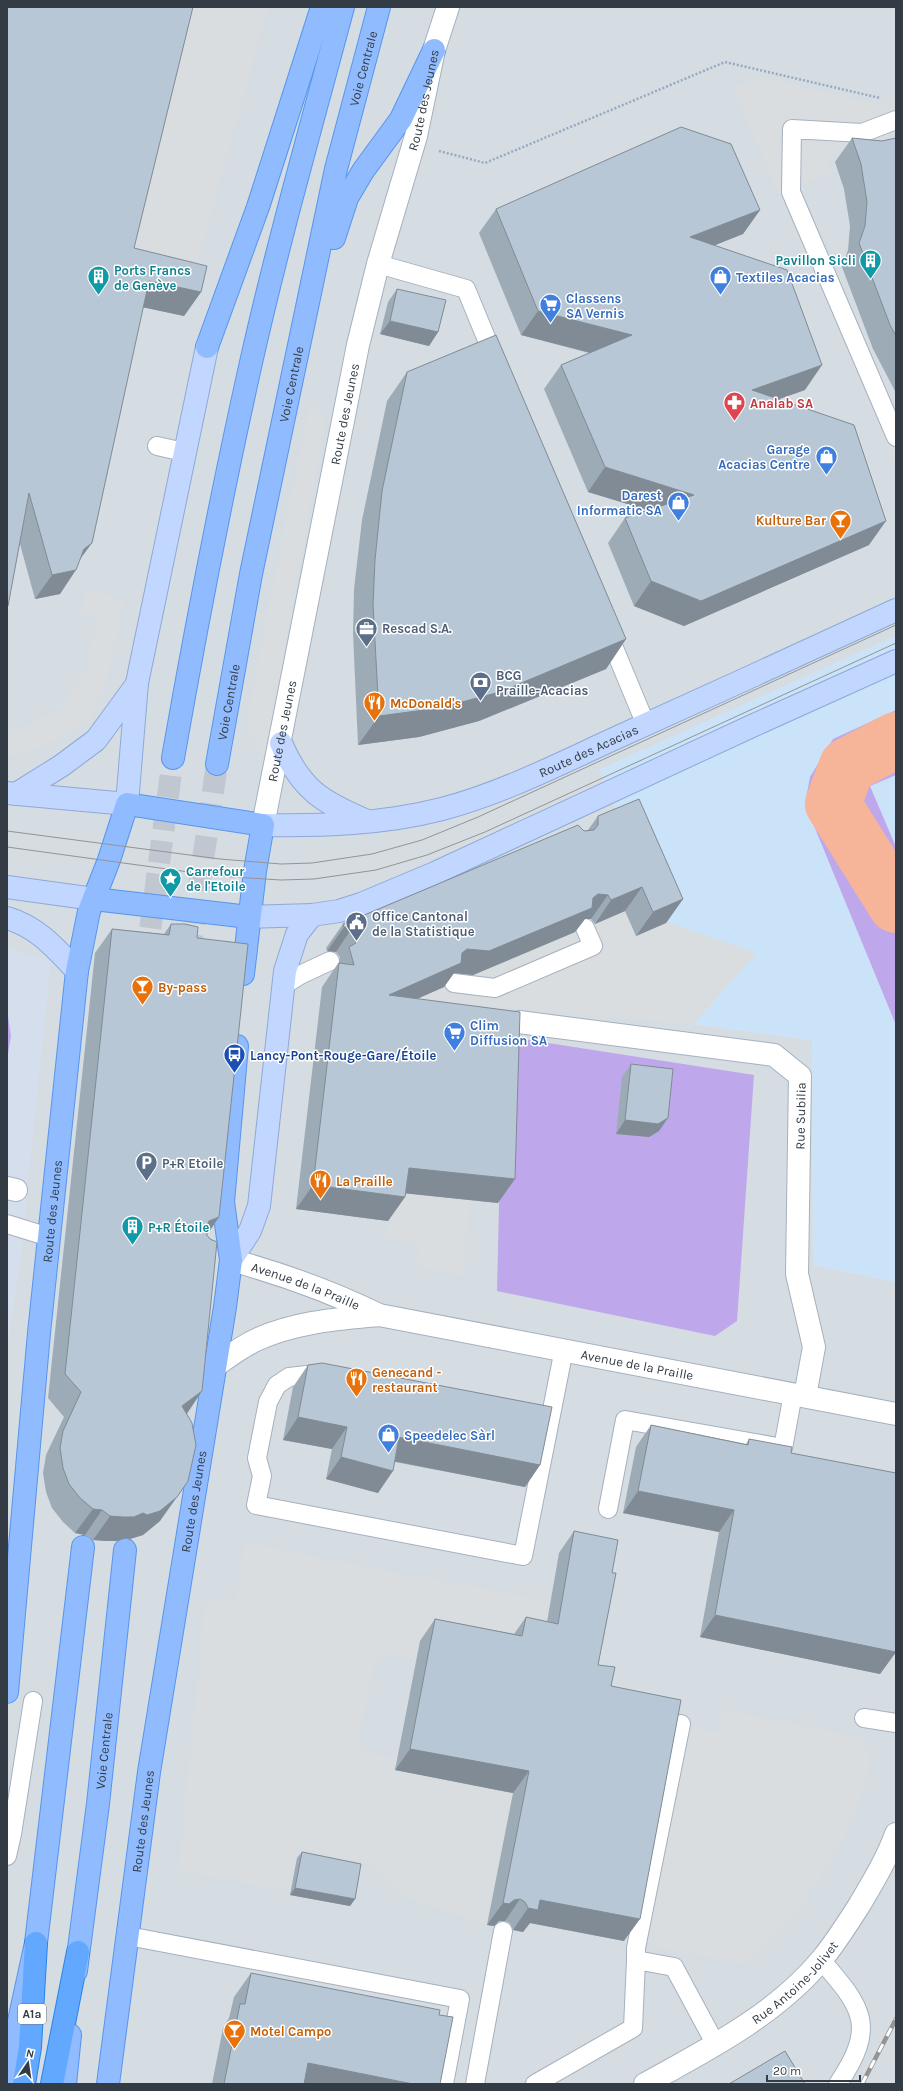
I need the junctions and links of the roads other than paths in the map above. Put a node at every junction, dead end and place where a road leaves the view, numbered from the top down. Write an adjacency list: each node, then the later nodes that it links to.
1 (322, 7): 12 (main road)
2 (343, 7): 19 (main road)
3 (379, 7): 9 (main road, Voie Centrale)
4 (448, 7): 5 (street, Route des Jeunes)
5 (434, 50): 7 (street, Route des Jeunes); 9 (main road)
6 (896, 120): 10 (lane)
7 (378, 264): 8 (lane); 18 (street, Route des Jeunes)
8 (502, 377)
9 (291, 379): 20 (main road, Voie Centrale)
10 (896, 437)
11 (156, 446): 12 (lane)
12 (184, 452): 16 (main road)
13 (896, 610): 17 (main road, Route des Acacias)
14 (602, 619): 17 (lane)
15 (896, 661): 27 (main road)
16 (137, 683): 21 (main road); 22 (main road)
17 (646, 725): 23 (main road, Route des Acacias)
18 (281, 743): 23 (main road); 24 (street, Route des Jeunes)
19 (173, 758)
20 (217, 764)
21 (11, 793): 22 (main road)
22 (127, 804): 24 (main road); 26 (main road)
23 (370, 822): 24 (main road, Route des Acacias)
24 (263, 825): 28 (main road)
25 (7, 887): 26 (main road)
26 (94, 899): 28 (main road); 32 (main road, Route des Jeunes)
27 (312, 915): 28 (main road); 34 (main road)
28 (249, 917): 35 (main road)
29 (7, 918): 32 (main road)
30 (585, 928): 33 (lane)
31 (330, 961): 34 (lane)
32 (78, 971): 39 (main road, Route des Jeunes)
33 (454, 982)
34 (284, 985): 41 (main road)
35 (241, 991)
36 (519, 1022): 46 (street, Rue Subilia)
37 (238, 1029): 41 (main road, Route des Jeunes)
38 (7, 1224): 39 (lane)
39 (56, 1238): 53 (main road, Route des Jeunes)
40 (209, 1256): 41 (main road)
41 (231, 1260): 42 (street, Avenue de la Praille); 44 (main road, Route des Jeunes)
42 (379, 1315): 43 (street, Avenue de la Praille); 44 (street, Avenue de la Praille)
43 (564, 1349): 46 (street, Avenue de la Praille); 49 (lane)
44 (215, 1366): 62 (main road, Route des Jeunes)
45 (338, 1381): 49 (lane)
46 (799, 1395): 48 (street, Avenue de la Praille); 50 (lane)
47 (511, 1413): 49 (lane)
48 (896, 1414)
49 (550, 1420)
50 (608, 1510)
51 (83, 1547): 63 (main road)
52 (125, 1550): 64 (main road, Voie Centrale)
53 (12, 1566): 54 (main road, Route des Jeunes)
54 (7, 1692)
55 (33, 1701): 60 (lane)
56 (864, 1718): 57 (lane)
57 (896, 1723)
58 (682, 1724): 65 (lane)
59 (896, 1834): 66 (street, Rue Antoine-Jolivet)
60 (7, 1856)
61 (503, 1931): 74 (lane)
62 (128, 1936): 72 (main road, Route des Jeunes); 73 (lane)
63 (36, 1943): 68 (main road); 69 (highway, A1a)
64 (78, 1952): 70 (highway); 71 (main road, Voie Centrale)
65 (636, 1960): 67 (lane); 75 (lane)
66 (821, 1960): 67 (street, Rue Antoine-Jolivet); 77 (lane)
67 (716, 2045): 76 (street, Rue Antoine-Jolivet)
68 (7, 2076)
69 (24, 2084)
70 (52, 2084)
71 (65, 2084)
72 (108, 2084)
73 (444, 2084)
74 (475, 2084)
75 (535, 2084)
76 (645, 2084)
77 (838, 2084)

